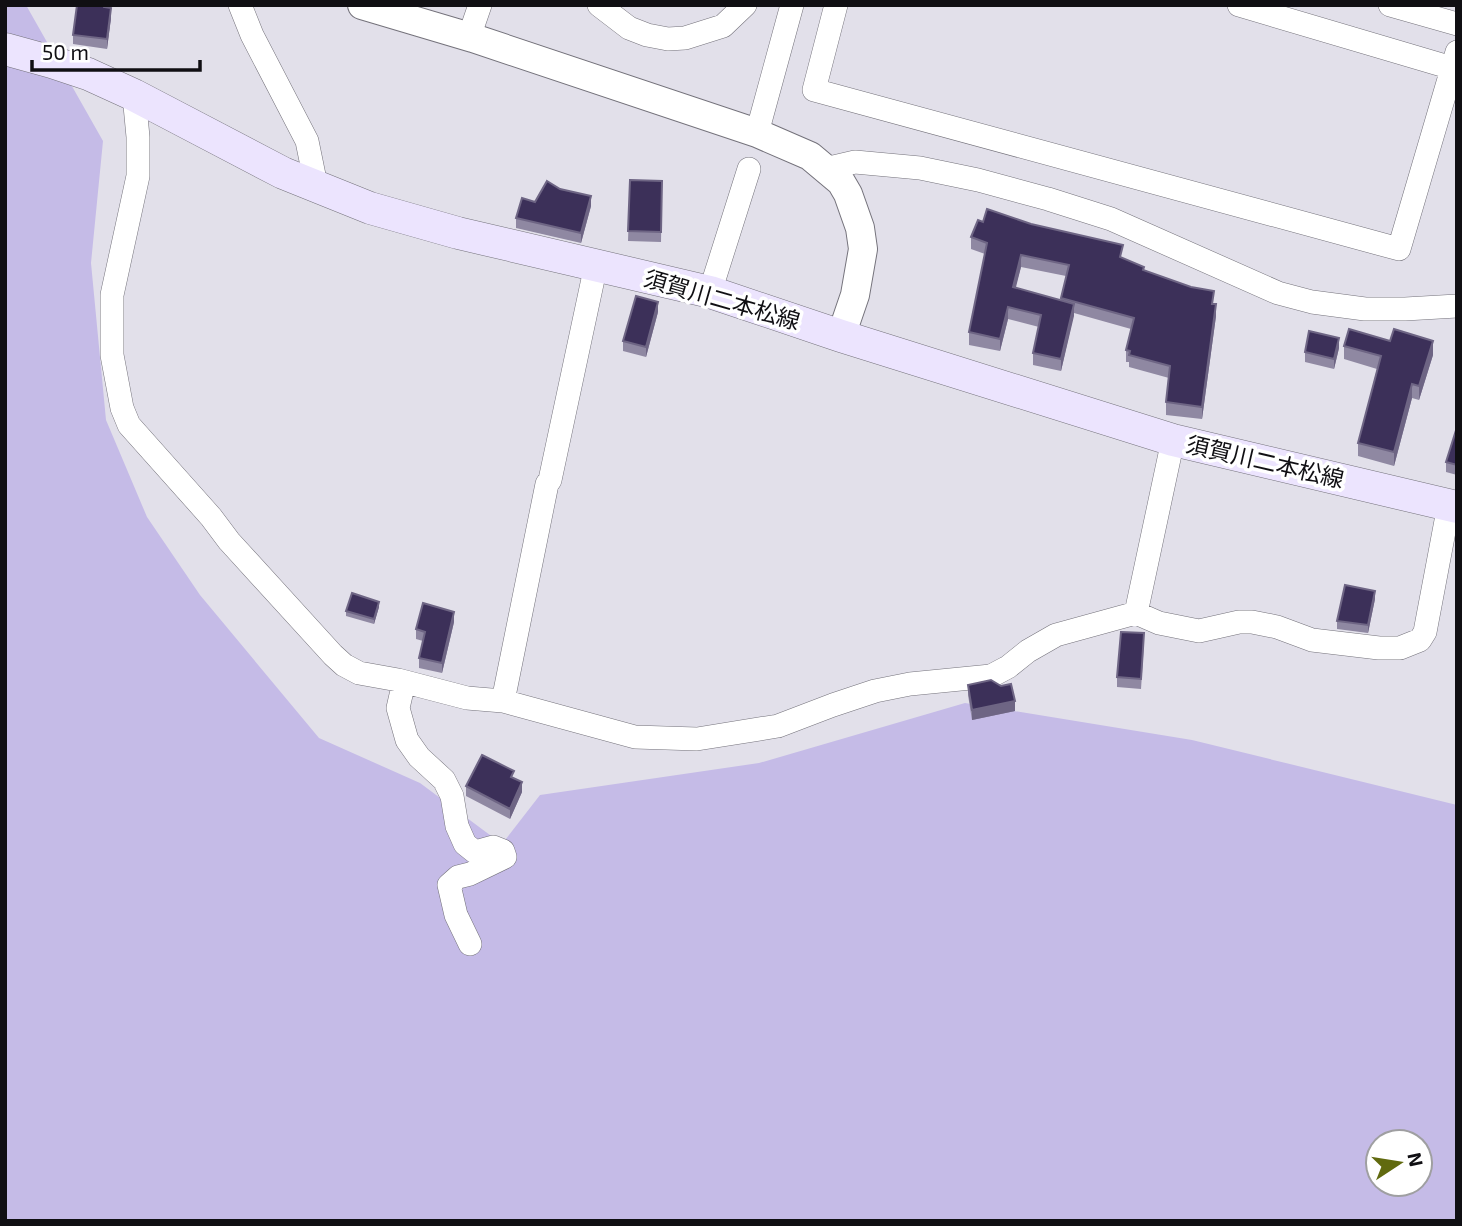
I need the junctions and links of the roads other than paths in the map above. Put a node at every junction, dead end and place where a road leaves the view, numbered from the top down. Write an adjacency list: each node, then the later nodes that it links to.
1 (240, 5): 18 (street)
2 (362, 5): 11 (street)
3 (480, 5): 11 (street)
4 (599, 5): 5 (street)
5 (745, 5)
6 (792, 5): 15 (street)
7 (836, 5): 13 (street)
8 (1239, 5): 13 (street)
9 (1390, 5): 10 (street)
10 (1457, 24)
11 (469, 37): 15 (street)
12 (5, 49): 14 (main road, 須賀川二本松線)
13 (1454, 60)
14 (134, 95): 18 (main road, 須賀川二本松線); 26 (street)
15 (757, 133): 17 (street)
16 (749, 169): 20 (street)
17 (825, 169): 21 (street); 22 (street)
18 (316, 186): 19 (main road, 須賀川二本松線)
19 (596, 265): 20 (main road, 須賀川二本松線); 27 (street)
20 (710, 292): 22 (main road, 須賀川二本松線)
21 (1457, 306)
22 (841, 336): 23 (main road, 須賀川二本松線)
23 (1173, 440): 24 (main road, 須賀川二本松線); 25 (street)
24 (1453, 506): 25 (street)
25 (1136, 613): 27 (street)
26 (404, 682): 27 (street); 28 (street)
27 (503, 701)
28 (470, 944)

